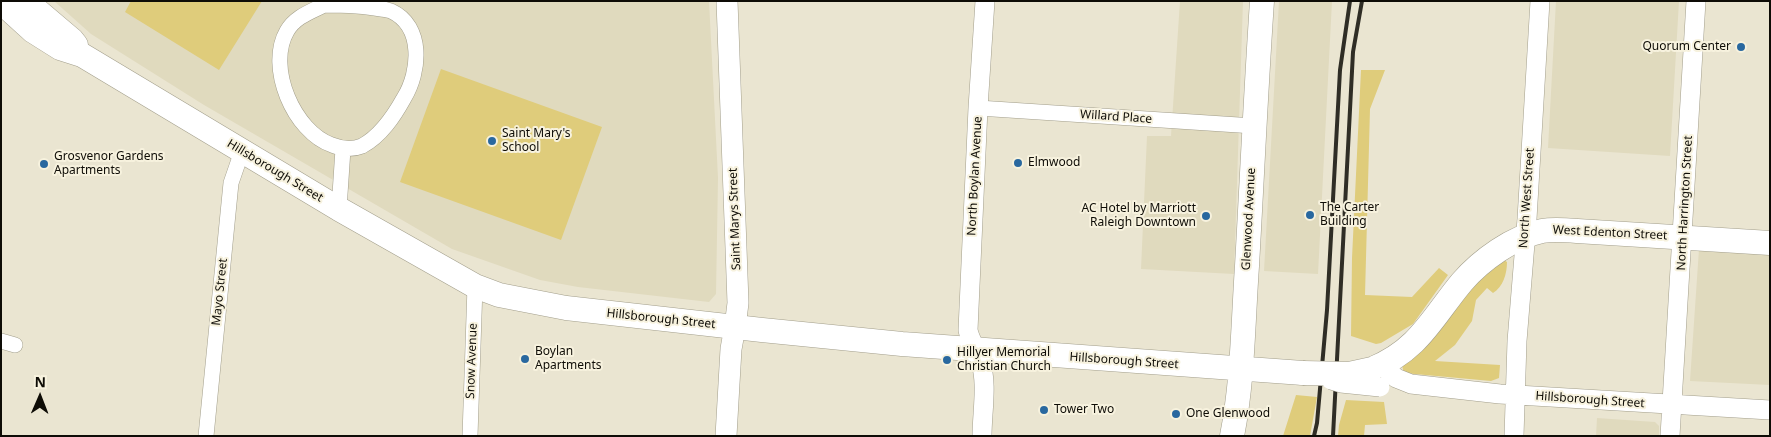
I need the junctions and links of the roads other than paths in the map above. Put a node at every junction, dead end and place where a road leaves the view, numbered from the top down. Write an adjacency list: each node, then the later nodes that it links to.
1 (26, 1): 8 (main road, Hillsborough Street)
2 (727, 1): 18 (main road, Saint Marys Street)
3 (984, 1): 9 (street, North Boylan Avenue)
4 (1262, 1): 10 (main road, Glenwood Avenue)
5 (1540, 1): 14 (street, North West Street)
6 (1696, 1): 15 (street, North Harrington Street)
7 (1, 2): 8 (main road, Hillsborough Street)
8 (82, 55): 12 (main road, Hillsborough Street)
9 (978, 108): 10 (street, Willard Place); 19 (street, North Boylan Avenue)
10 (1254, 126): 20 (main road, Glenwood Avenue)
11 (344, 149): 11 (street); 13 (street)
12 (242, 151): 13 (main road, Hillsborough Street); 25 (street, Mayo Street)
13 (339, 209): 17 (main road, Hillsborough Street)
14 (1525, 237): 15 (main road, West Edenton Street); 21 (main road, West Edenton Street); 22 (street, North West Street)
15 (1683, 237): 16 (main road, West Edenton Street); 23 (street, North Harrington Street)
16 (1770, 243)
17 (475, 286): 18 (main road, Hillsborough Street); 26 (street, Snow Avenue)
18 (736, 327): 19 (main road, Hillsborough Street); 27 (main road, Saint Marys Street)
19 (975, 349): 20 (main road, Hillsborough Street); 28 (street, North Boylan Avenue)
20 (1241, 369): 21 (main road, Hillsborough Street, bridge); 29 (main road, Glenwood Avenue)
21 (1381, 376): 22 (street, Hillsborough Street)
22 (1516, 395): 23 (street, Hillsborough Street); 30 (street, North West Street)
23 (1674, 404): 24 (street, Hillsborough Street); 31 (street, North Harrington Street)
24 (1770, 410)
25 (206, 436)
26 (470, 436)
27 (726, 436)
28 (982, 436)
29 (1232, 436)
30 (1514, 436)
31 (1670, 436)

